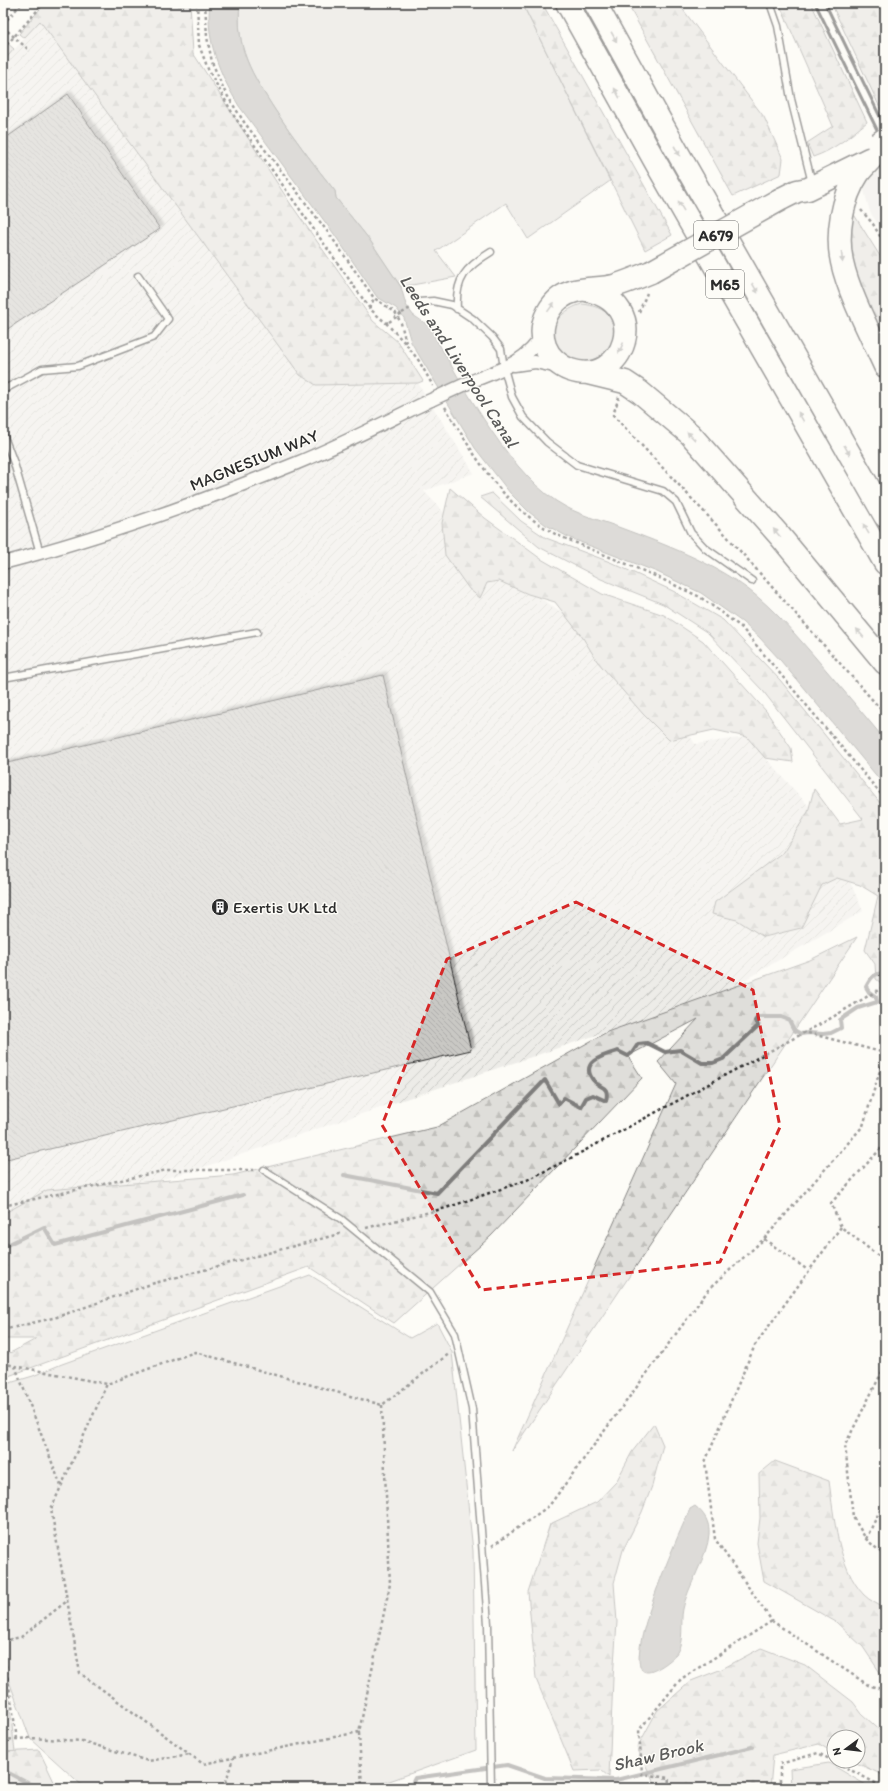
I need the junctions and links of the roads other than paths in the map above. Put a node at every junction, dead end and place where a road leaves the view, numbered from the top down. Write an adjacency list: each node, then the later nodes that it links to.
1 (567, 3): 23 (highway, M65, one-way to 1)
2 (595, 3): 20 (highway, M65, one-way to 20)
3 (770, 3): 5 (lane)
4 (880, 148): 5 (highway, A679); 14 (highway, one-way to 14)
5 (800, 188): 7 (highway, A679, bridge)
6 (491, 252): 11 (lane)
7 (651, 272): 9 (highway, A679); 12 (highway, A679)
8 (138, 276): 18 (lane)
9 (586, 290): 12 (highway, A679); 13 (highway, A679, one-way to 9)
10 (419, 302): 11 (lane)
11 (457, 309): 15 (lane)
12 (624, 322): 17 (highway, A679, one-way to 17)
13 (543, 334): 15 (street, MAGNESIUM WAY); 16 (highway, A679)
14 (885, 366)
15 (506, 367): 16 (street, MAGNESIUM WAY); 21 (street, MAGNESIUM WAY, bridge); 24 (lane)
16 (565, 368): 17 (highway, A679)
17 (588, 373): 26 (highway, one-way to 17)
18 (3, 390)
19 (3, 434): 21 (lane)
20 (885, 516)
21 (40, 553): 22 (street, MAGNESIUM WAY)
22 (3, 563)
23 (885, 563)
24 (752, 581)
25 (257, 632): 27 (lane)
26 (885, 663)
27 (3, 678)
28 (264, 1170): 29 (lane)
29 (491, 1788)

